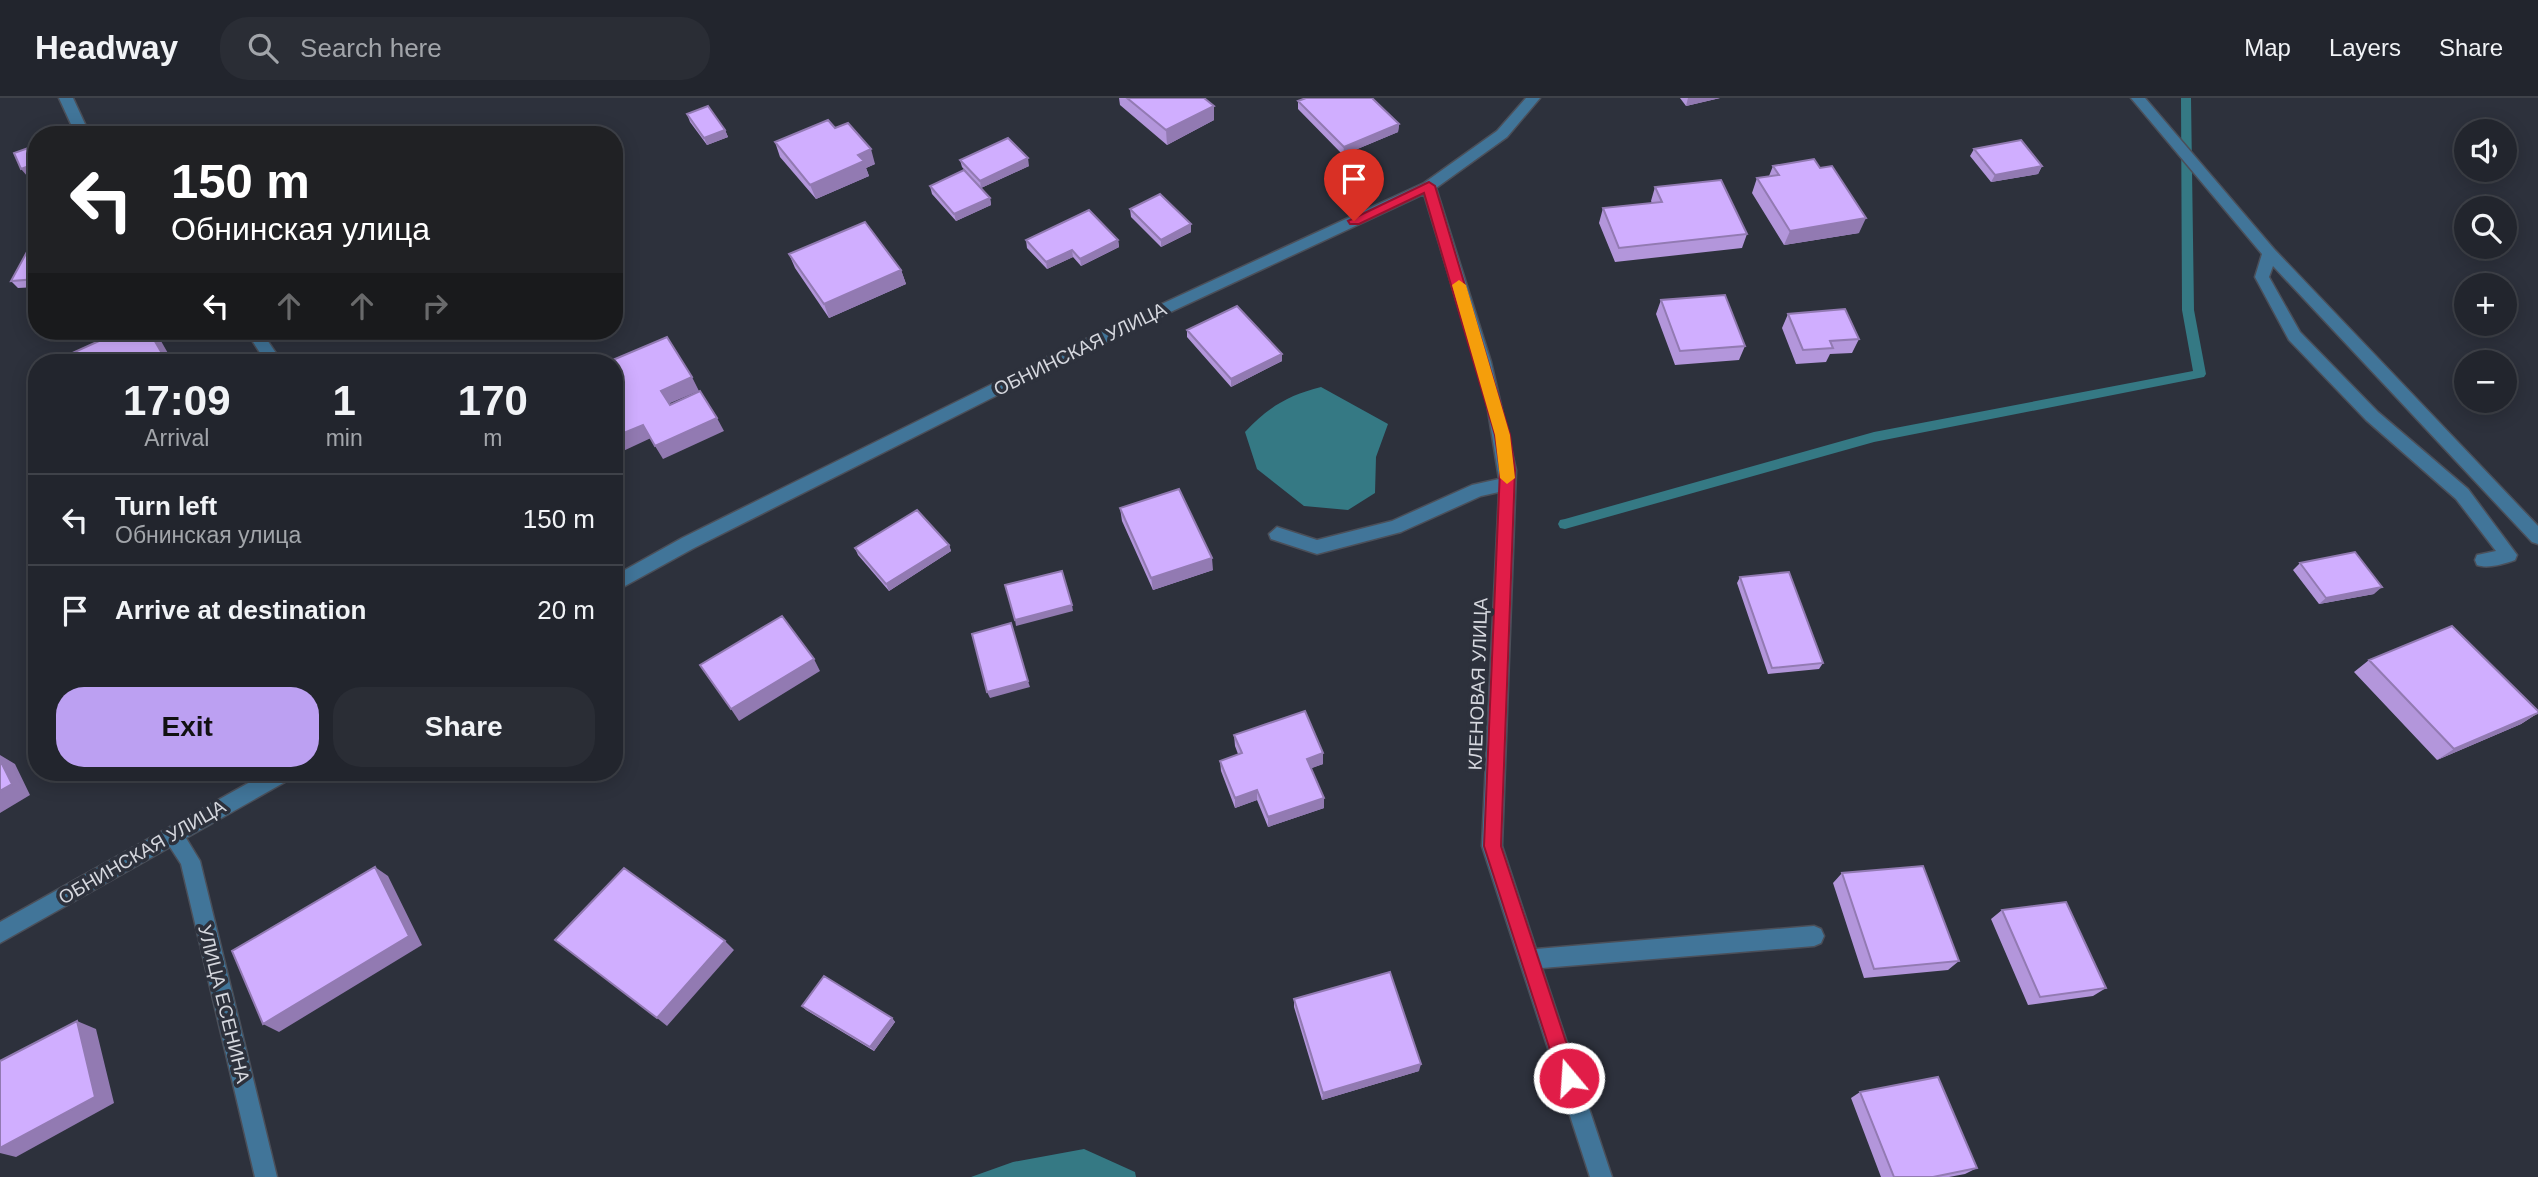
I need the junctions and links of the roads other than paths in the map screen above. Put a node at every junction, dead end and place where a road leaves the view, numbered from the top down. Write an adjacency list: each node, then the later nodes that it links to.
1 (66, 98): 4 (street)
2 (1533, 98): 5 (street, ОБНИНСКАЯ УЛИЦА)
3 (2138, 98): 6 (street)
4 (79, 126)
5 (1429, 186): 7 (street, КЛЕНОВАЯ УЛИЦА); 11 (street, ОБНИНСКАЯ УЛИЦА)
6 (2269, 253): 9 (street); 10 (street)
7 (1507, 484): 8 (street); 16 (street, КЛЕНОВАЯ УЛИЦА)
8 (1276, 534)
9 (2538, 537)
10 (2483, 561)
11 (623, 580)
12 (269, 781): 13 (street, ОБНИНСКАЯ УЛИЦА)
13 (173, 835): 14 (street, ОБНИНСКАЯ УЛИЦА); 17 (street, УЛИЦА ЕСЕНИНА)
14 (0, 933)
15 (1814, 936): 16 (street)
16 (1530, 959): 18 (street, КЛЕНОВАЯ УЛИЦА)
17 (266, 1177)
18 (1601, 1177)

